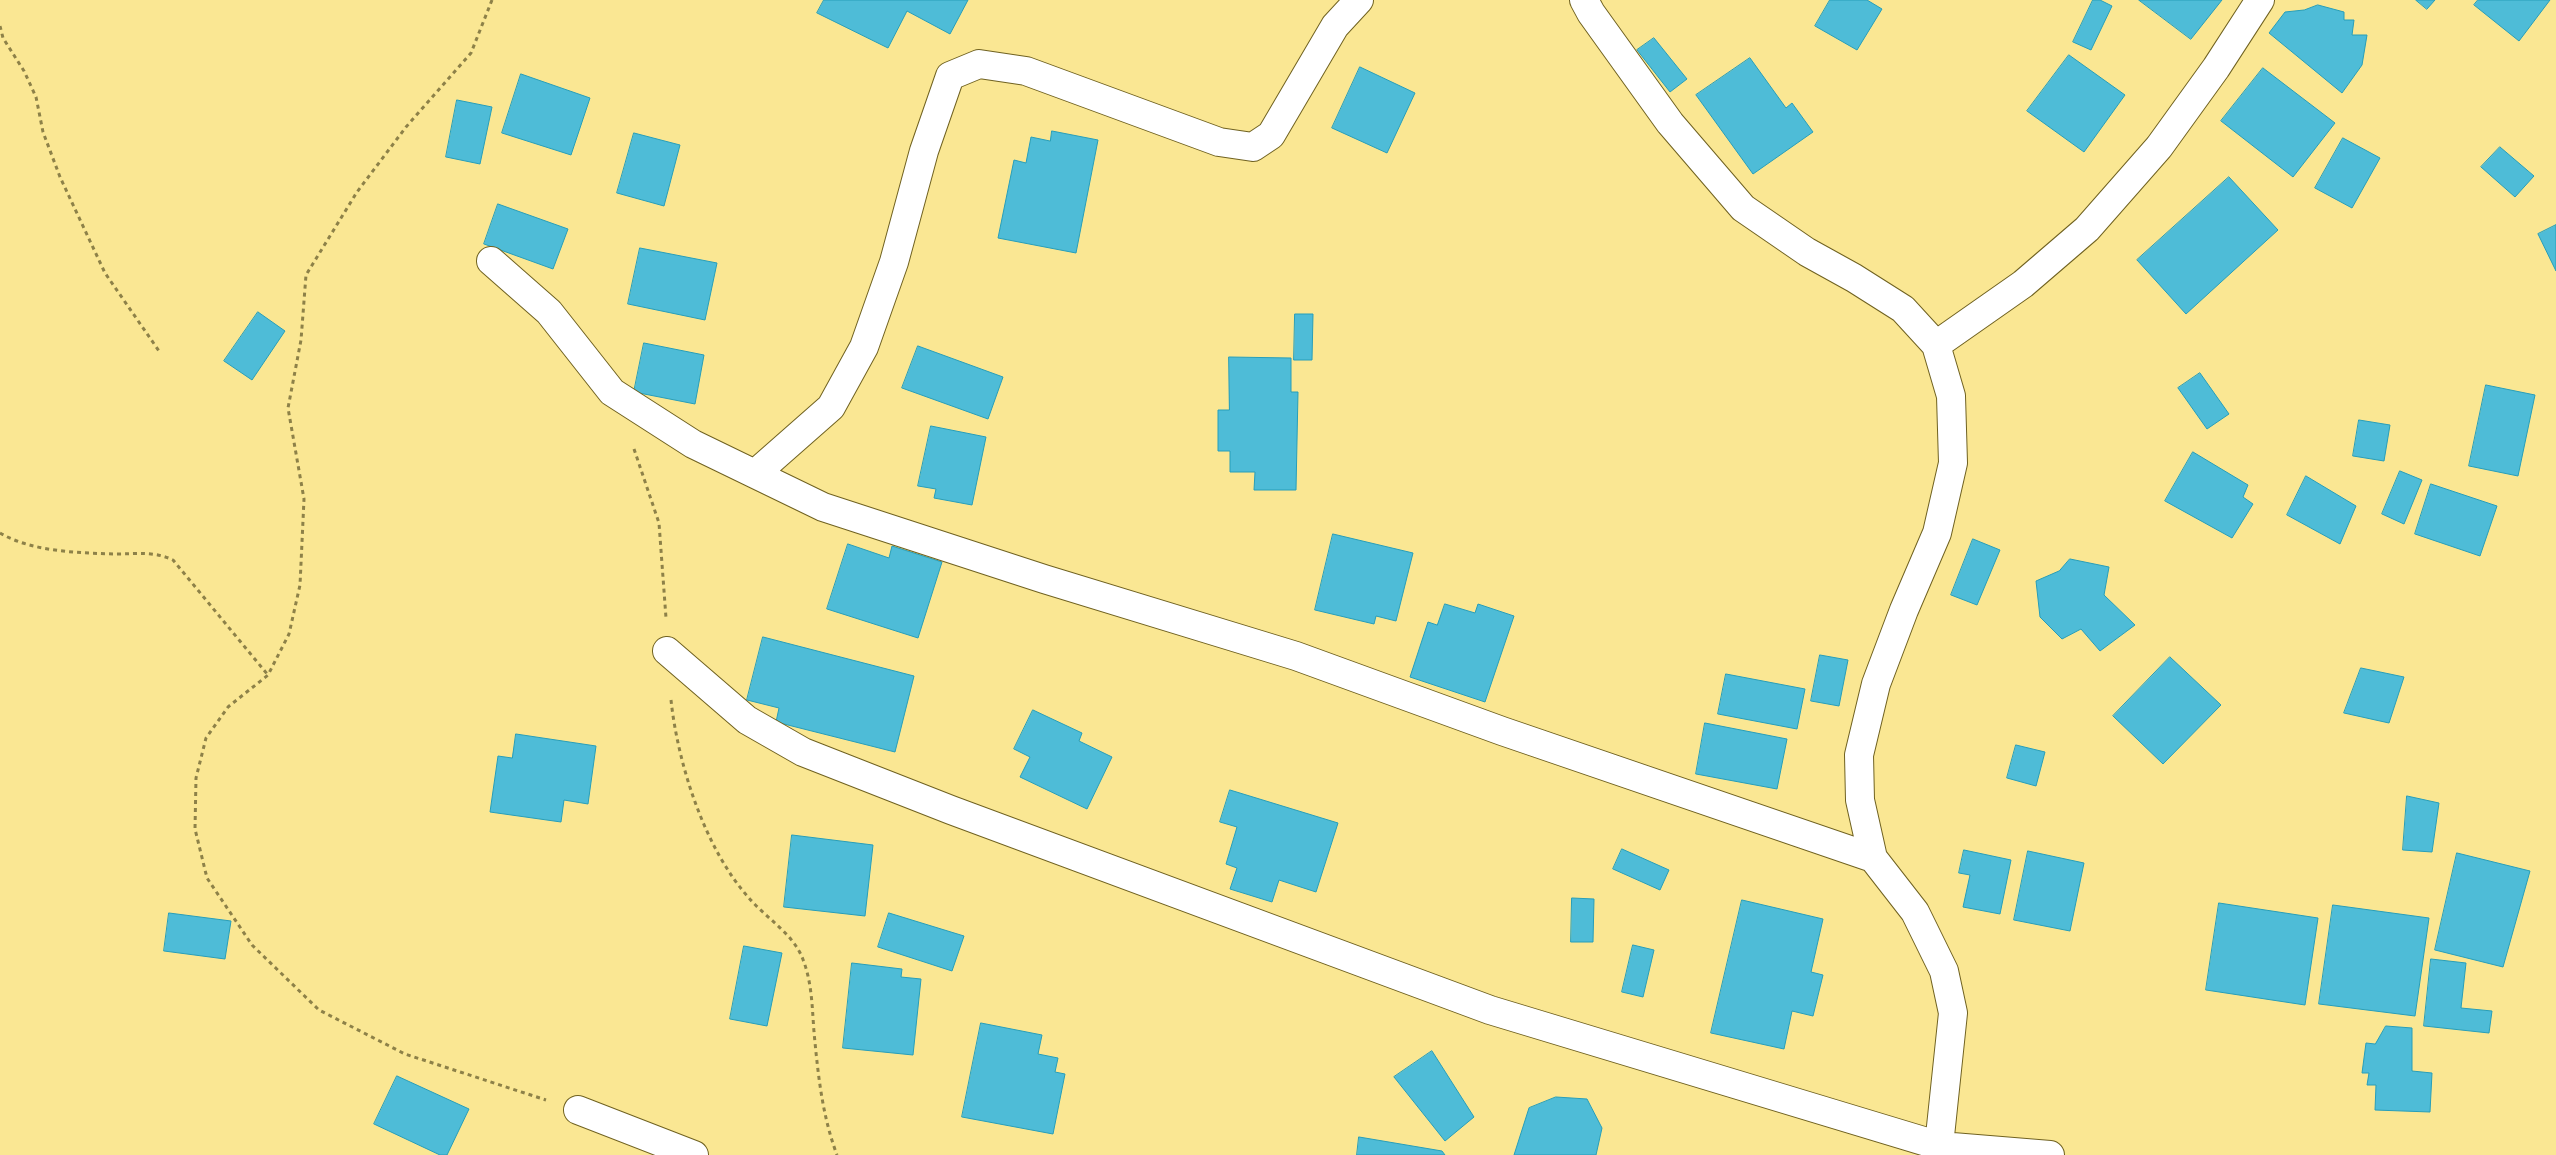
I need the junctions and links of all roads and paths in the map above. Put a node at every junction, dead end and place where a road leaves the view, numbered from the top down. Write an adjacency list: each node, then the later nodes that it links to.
1 (492, 0): 13 (path)
2 (1359, 0): 10 (street)
3 (1584, 0): 7 (street)
4 (2260, 0): 7 (street)
5 (0, 26): 8 (path)
6 (491, 261): 10 (street)
7 (1936, 345): 14 (street)
8 (159, 351)
9 (633, 447): 12 (path)
10 (756, 473): 14 (street)
11 (0, 533): 13 (path)
12 (667, 651): 16 (street); 18 (path)
13 (268, 674): 15 (path)
14 (1873, 858): 16 (street)
15 (578, 1110): 17 (street)
16 (1939, 1151): 19 (street)
17 (694, 1155)
18 (837, 1155)
19 (2050, 1155)

